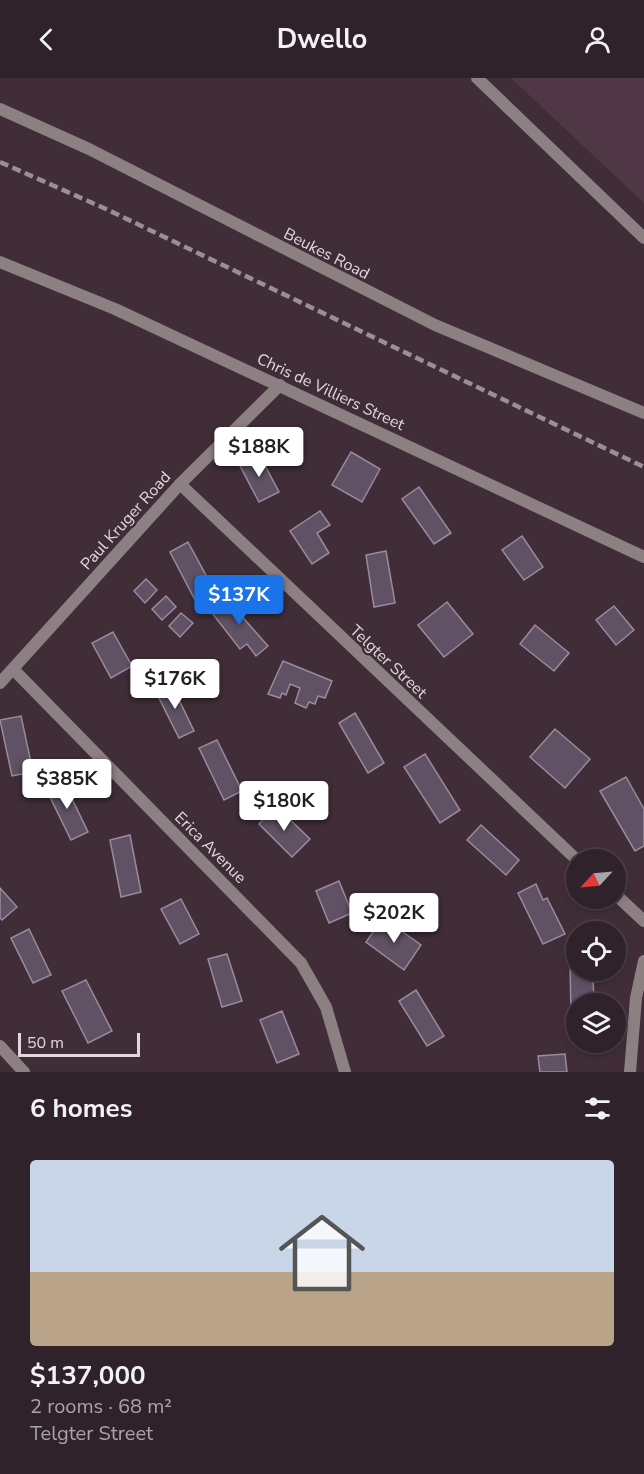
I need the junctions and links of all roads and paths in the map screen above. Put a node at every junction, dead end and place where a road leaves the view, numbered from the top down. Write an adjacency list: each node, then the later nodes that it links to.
1 (477, 78): 3 (street)
2 (0, 109): 6 (street, Beukes Road)
3 (644, 238)
4 (0, 262): 5 (street, Chris de Villiers Street)
5 (280, 385): 7 (street, Paul Kruger Road); 8 (street, Chris de Villiers Street)
6 (644, 413)
7 (180, 484): 9 (street, Paul Kruger Road); 11 (street, Telgter Street)
8 (644, 557)
9 (13, 669): 10 (street, Paul Kruger Road); 17 (street, Erica Avenue)
10 (0, 683)
11 (566, 849)
12 (626, 904): 13 (street)
13 (644, 921)
14 (644, 961): 18 (street)
15 (0, 1046): 16 (street)
16 (24, 1072)
17 (345, 1072)
18 (630, 1072)

